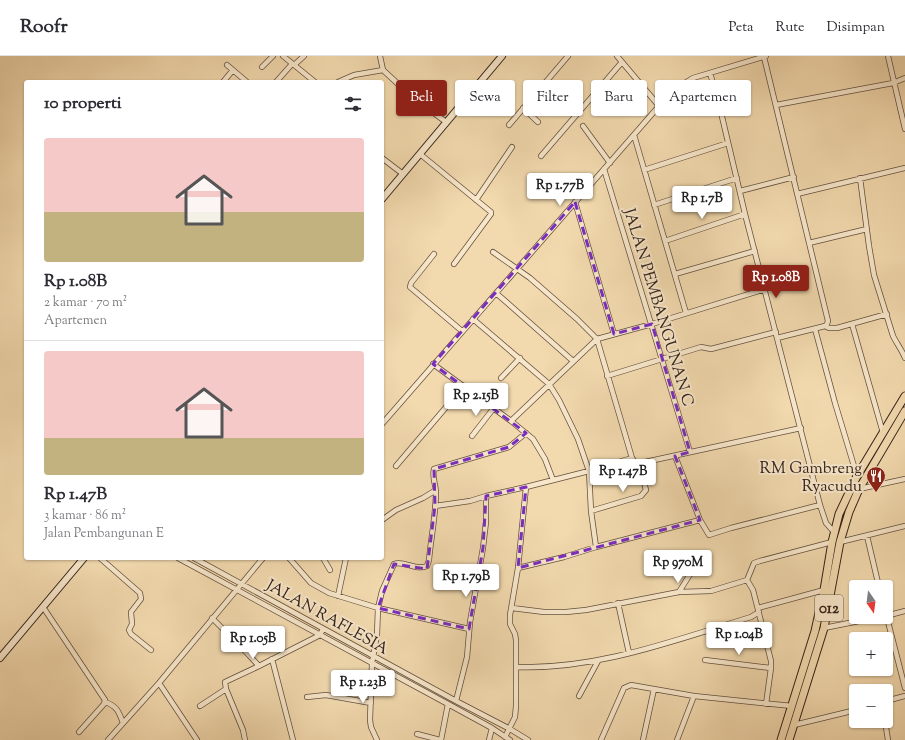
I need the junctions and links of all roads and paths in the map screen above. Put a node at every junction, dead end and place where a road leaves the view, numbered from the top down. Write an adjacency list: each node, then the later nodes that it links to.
1 (273, 56): 13 (street)
2 (283, 56): 11 (street)
3 (304, 56): 11 (street)
4 (380, 56): 15 (street)
5 (502, 56): 31 (main road)
6 (568, 56): 23 (street)
7 (617, 56): 10 (street)
8 (765, 56): 16 (street); 27 (street)
9 (888, 56): 25 (street)
10 (622, 62): 26 (street); 40 (street)
11 (293, 64): 20 (street); 21 (street)
12 (227, 65): 14 (street)
13 (262, 67)
14 (233, 70): 18 (street); 19 (street)
15 (383, 70): 22 (street); 31 (street)
16 (710, 73): 24 (street); 37 (street)
17 (905, 78): 25 (street)
18 (225, 80)
19 (245, 80)
20 (278, 80)
21 (313, 80)
22 (343, 80)
23 (547, 80)
24 (689, 80)
25 (893, 83): 27 (street); 35 (street)
26 (655, 101)
27 (776, 105): 47 (street)
28 (523, 108): 33 (street)
29 (655, 111): 36 (street)
30 (532, 116): 32 (street)
31 (446, 122): 39 (main road)
32 (538, 122)
33 (509, 125)
34 (583, 126): 42 (street)
35 (905, 129)
36 (634, 135): 42 (street); 45 (street)
37 (728, 143): 45 (street); 48 (street)
38 (512, 147): 53 (street)
39 (420, 154): 46 (main road); 53 (street)
40 (541, 156)
41 (384, 160): 46 (street)
42 (610, 163): 44 (street)
43 (905, 168): 49 (street)
44 (604, 169): 54 (street); 71 (street, JALAN PEMBANGUNAN C)
45 (644, 170): 55 (street)
46 (403, 174): 52 (main road)
47 (794, 177): 50 (street); 51 (street)
48 (737, 178): 50 (street); 55 (street)
49 (860, 178): 51 (street); 57 (street)
50 (740, 191): 56 (street)
51 (798, 194): 59 (street)
52 (384, 197)
53 (476, 200): 63 (street)
54 (575, 202): 64 (street); 77 (street)
55 (654, 205): 58 (street)
56 (745, 214): 58 (street); 60 (street)
57 (867, 230): 59 (street); 69 (street)
58 (665, 241): 65 (street)
59 (809, 243): 73 (street)
60 (755, 251): 65 (street); 66 (street)
61 (493, 252): 64 (street)
62 (434, 254): 75 (street)
63 (454, 264)
64 (518, 268): 67 (street); 79 (street)
65 (675, 274): 68 (street)
66 (765, 289): 68 (street); 76 (street)
67 (496, 293): 70 (street); 83 (street)
68 (686, 313): 71 (street)
69 (887, 314): 72 (street); 81 (street)
70 (473, 319): 75 (street); 80 (street)
71 (652, 324): 77 (street); 82 (street, JALAN PEMBANGUNAN C)
72 (852, 324): 73 (street); 96 (street)
73 (825, 326): 74 (street)
74 (815, 329): 78 (street); 104 (street)
75 (462, 331): 84 (street)
76 (776, 332): 78 (street); 82 (street)
77 (614, 334): 79 (street)
78 (777, 338): 94 (street)
79 (597, 339): 83 (street); 85 (street)
80 (520, 358): 86 (street); 87 (street)
81 (905, 358)
82 (662, 359): 85 (street); 98 (street, JALAN PEMBANGUNAN C)
83 (573, 361): 87 (street)
84 (433, 364): 88 (street); 93 (street)
85 (607, 376): 100 (street)
86 (501, 378)
87 (549, 384): 92 (street); 103 (street)
88 (464, 386): 90 (street); 102 (street)
89 (905, 396): 96 (main road, 012)
90 (493, 409): 92 (street); 97 (street)
91 (905, 411): 108 (main road, 012)
92 (510, 421): 95 (street)
93 (384, 422)
94 (801, 428): 98 (street); 111 (street)
95 (526, 433): 106 (street); 109 (street)
96 (883, 433): 104 (main road, 012)
97 (472, 436)
98 (690, 452): 99 (street)
99 (675, 456): 101 (street); 115 (street)
100 (632, 458): 101 (street); 103 (street)
101 (636, 464): 113 (street)
102 (396, 466)
103 (589, 470): 106 (street); 113 (street)
104 (857, 476): 117 (main road, 012)
105 (905, 479): 108 (street)
106 (553, 480): 107 (street)
107 (526, 487): 110 (street); 131 (street)
108 (859, 489): 120 (main road, 012)
109 (436, 490): 112 (street); 114 (street)
110 (486, 496): 112 (street); 151 (street)
111 (820, 505): 115 (street); 117 (street)
112 (435, 506): 142 (street)
113 (591, 511): 121 (street)
114 (384, 519)
115 (700, 520): 121 (street)
116 (905, 526): 118 (street)
117 (834, 532): 119 (main road, 012)
118 (867, 536): 120 (street); 134 (street)
119 (832, 542): 133 (street); 137 (main road, 012)
120 (840, 542): 150 (main road, 012)
121 (596, 547): 131 (street)
122 (702, 555): 138 (street)
123 (82, 560): 141 (main road)
124 (102, 560): 153 (street)
125 (182, 560): 136 (street, JALAN RAFLESIA)
126 (198, 560): 135 (street, JALAN RAFLESIA)
127 (261, 560): 135 (street)
128 (291, 560): 139 (street)
129 (324, 560): 132 (street)
130 (346, 560): 139 (street)
131 (518, 568): 143 (street)
132 (330, 570)
133 (747, 580): 138 (street); 144 (street)
134 (877, 580)
135 (242, 583): 136 (street); 152 (street, JALAN RAFLESIA)
136 (238, 589): 147 (street); 152 (street, JALAN RAFLESIA)
137 (824, 590): 144 (street); 178 (main road, 012)
138 (679, 592): 140 (street)
139 (338, 596): 142 (street)
140 (618, 604): 143 (street); 154 (street)
141 (43, 607): 155 (main road); 173 (street)
142 (378, 608): 151 (street); 157 (street)
143 (512, 608): 161 (street)
144 (759, 610): 154 (street); 162 (street)
145 (905, 611): 146 (street)
146 (893, 614)
147 (212, 618): 160 (street); 163 (street)
148 (849, 623): 150 (street)
149 (888, 624): 164 (street)
150 (824, 628): 182 (main road, 012)
151 (469, 629): 172 (street)
152 (322, 632): 156 (street); 157 (street, JALAN RAFLESIA); 157 (street, JALAN RAFLESIA)
153 (151, 650)
154 (629, 654): 159 (street)
155 (0, 658)
156 (272, 659): 160 (street); 192 (street)
157 (373, 659): 172 (street, JALAN RAFLESIA); 174 (street); 175 (street, JALAN RAFLESIA)
158 (705, 660): 162 (street)
159 (598, 661): 161 (street); 167 (street)
160 (259, 666): 165 (street)
161 (516, 667): 185 (street)
162 (771, 668): 176 (street)
163 (159, 683): 181 (street); 190 (street)
164 (905, 688)
165 (226, 689): 177 (street); 191 (street)
166 (654, 689): 168 (street); 198 (street); 199 (street)
167 (579, 696)
168 (694, 696): 176 (street); 200 (street)
169 (905, 696): 171 (street)
170 (307, 697): 174 (street)
171 (893, 699)
172 (456, 701): 179 (street, JALAN RAFLESIA)
173 (105, 702): 181 (street); 186 (street)
174 (371, 703): 193 (street)
175 (448, 704): 179 (street, JALAN RAFLESIA); 194 (street)
176 (766, 704): 178 (street)
177 (200, 706)
178 (792, 706): 201 (main road, 012)
179 (466, 710): 183 (street, JALAN RAFLESIA); 185 (street, JALAN RAFLESIA)
180 (849, 712): 182 (street)
181 (123, 723): 189 (street)
182 (793, 727): 202 (main road)
183 (492, 728): 188 (street, JALAN RAFLESIA); 195 (street)
184 (886, 728): 203 (street)
185 (509, 729): 188 (street); 197 (street, JALAN RAFLESIA)
186 (79, 732)
187 (417, 734): 194 (street)
188 (506, 736): 196 (street, JALAN RAFLESIA)
189 (108, 740)
190 (197, 740)
191 (245, 740)
192 (293, 740)
193 (377, 740)
194 (440, 740)
195 (489, 740)
196 (510, 740)
197 (528, 740)
198 (601, 740)
199 (643, 740)
200 (677, 740)
201 (781, 740)
202 (788, 740)
203 (888, 740)

